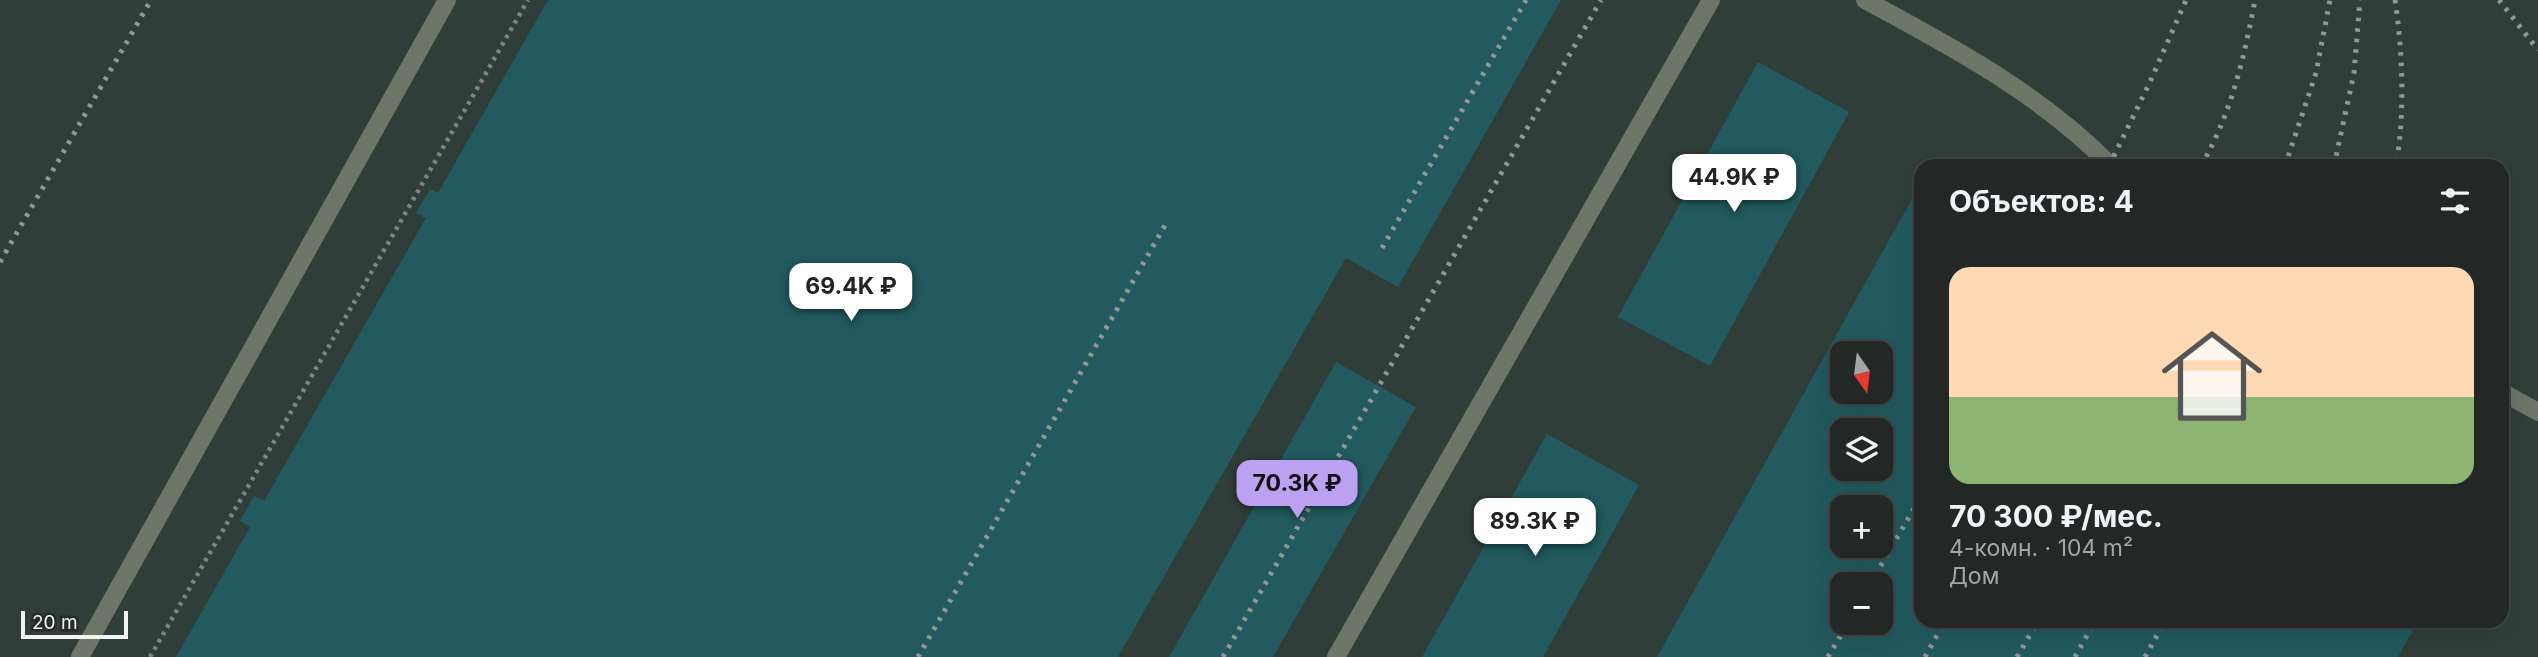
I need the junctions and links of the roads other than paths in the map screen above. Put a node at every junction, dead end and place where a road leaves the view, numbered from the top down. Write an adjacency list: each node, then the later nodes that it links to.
1 (447, 0): 7 (lane)
2 (1711, 0): 8 (lane)
3 (1865, 0): 4 (lane)
4 (2103, 159)
5 (2509, 397): 6 (lane)
6 (2538, 412)
7 (80, 657)
8 (1336, 657)

